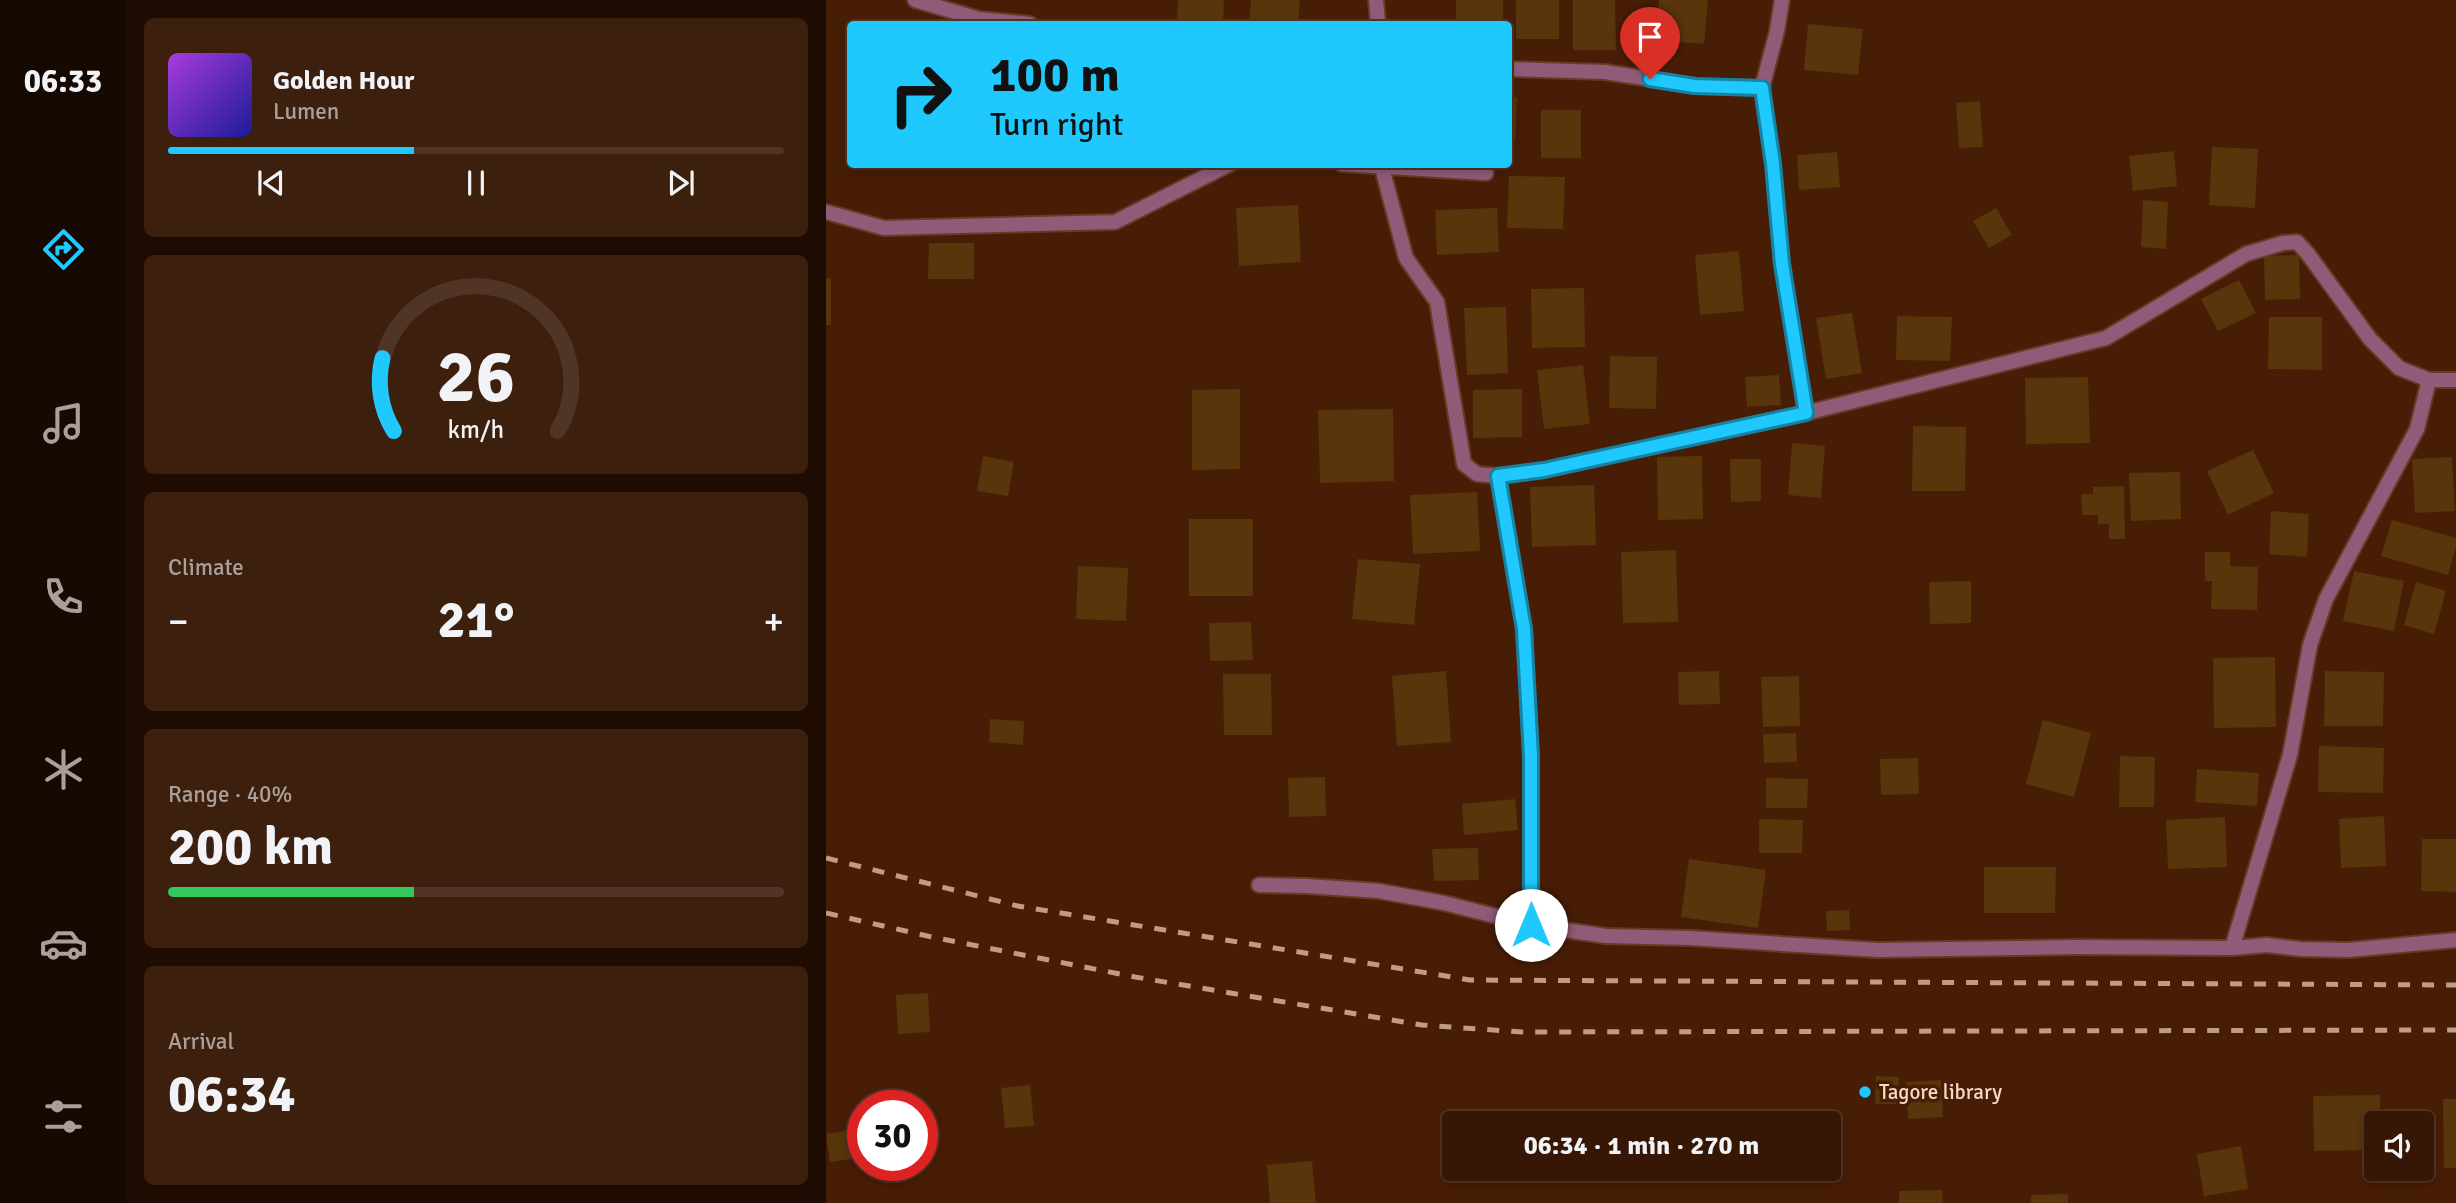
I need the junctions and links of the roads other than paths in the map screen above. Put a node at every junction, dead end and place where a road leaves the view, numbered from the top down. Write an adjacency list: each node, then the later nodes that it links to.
1 (915, 0): 4 (street)
2 (1376, 0): 5 (street)
3 (1782, 0): 7 (street)
4 (999, 21)
5 (1378, 21)
6 (1512, 69): 7 (street)
7 (1762, 88): 15 (street)
8 (1222, 168): 12 (street)
9 (1382, 168): 16 (street)
10 (1411, 168): 11 (street)
11 (1486, 173)
12 (826, 212)
13 (2429, 380): 14 (street); 15 (street); 20 (street)
14 (2456, 380)
15 (1806, 413): 16 (street)
16 (1498, 476): 18 (street)
17 (1259, 885): 18 (street)
18 (1531, 925): 20 (street)
19 (2456, 940): 20 (street)
20 (2232, 948)

